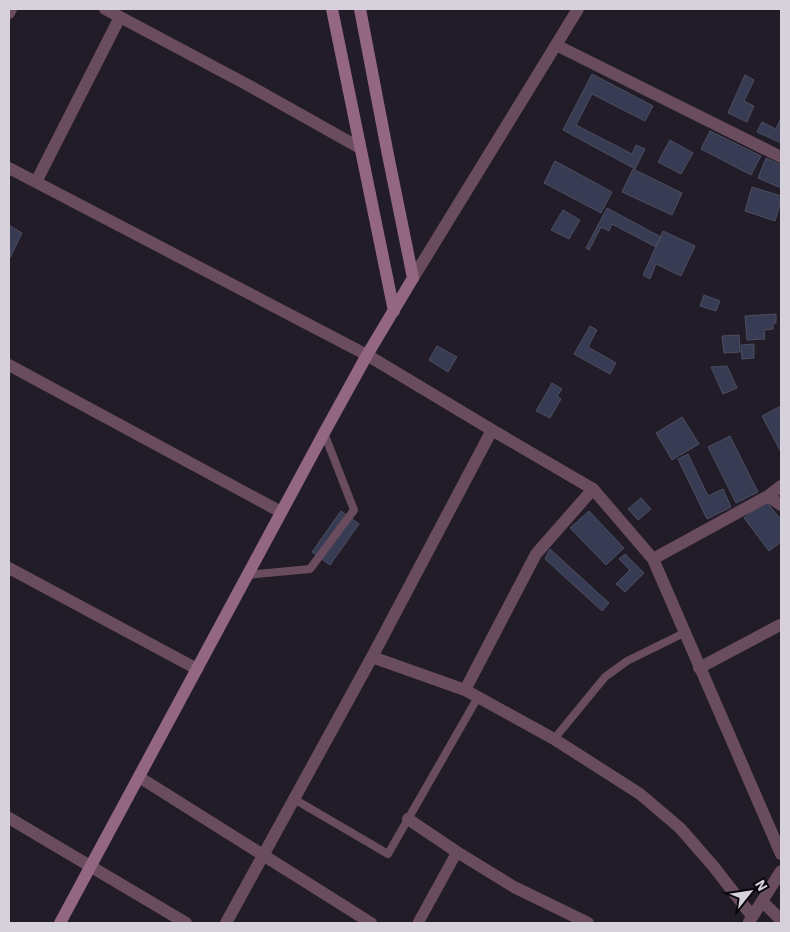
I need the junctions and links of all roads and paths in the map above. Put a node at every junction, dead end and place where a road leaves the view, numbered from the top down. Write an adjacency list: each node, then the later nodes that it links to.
1 (12, 9): 6 (street)
2 (105, 9): 7 (street)
3 (332, 9): 9 (main road)
4 (360, 9): 13 (main road)
5 (578, 9): 8 (street)
6 (9, 14)
7 (120, 17): 9 (street); 12 (street)
8 (556, 45): 10 (street); 13 (street)
9 (360, 148): 14 (main road)
10 (781, 157)
11 (9, 168): 12 (street)
12 (36, 182): 15 (street)
13 (412, 278): 14 (main road)
14 (394, 311): 15 (main road)
15 (367, 355): 17 (street); 18 (main road)
16 (9, 365): 23 (street)
17 (492, 430): 20 (street); 29 (street)
18 (324, 433): 23 (main road); 26 (lane)
19 (781, 486): 21 (street)
20 (593, 489): 24 (street); 32 (street)
21 (768, 496): 22 (street); 24 (street)
22 (781, 505)
23 (281, 512): 26 (main road)
24 (653, 558): 28 (street)
25 (9, 568): 31 (street)
26 (247, 575): 31 (main road)
27 (781, 625): 30 (street)
28 (684, 633): 30 (street); 34 (lane)
29 (372, 657): 32 (street); 36 (street)
30 (699, 668): 40 (street)
31 (197, 669): 35 (main road)
32 (465, 690): 33 (street)
33 (478, 697): 34 (street); 38 (lane)
34 (554, 739): 45 (street)
35 (139, 778): 41 (street); 42 (main road)
36 (294, 800): 38 (lane); 41 (street)
37 (9, 818): 42 (street)
38 (408, 819): 39 (street)
39 (458, 852): 51 (street); 52 (street)
40 (781, 854)
41 (263, 856): 49 (street); 50 (street)
42 (90, 866): 47 (main road); 48 (street)
43 (781, 871): 44 (street)
44 (762, 901): 45 (street); 46 (street)
45 (750, 920)
46 (781, 920)
47 (60, 923)
48 (186, 923)
49 (226, 923)
50 (371, 923)
51 (418, 923)
52 (588, 923)

